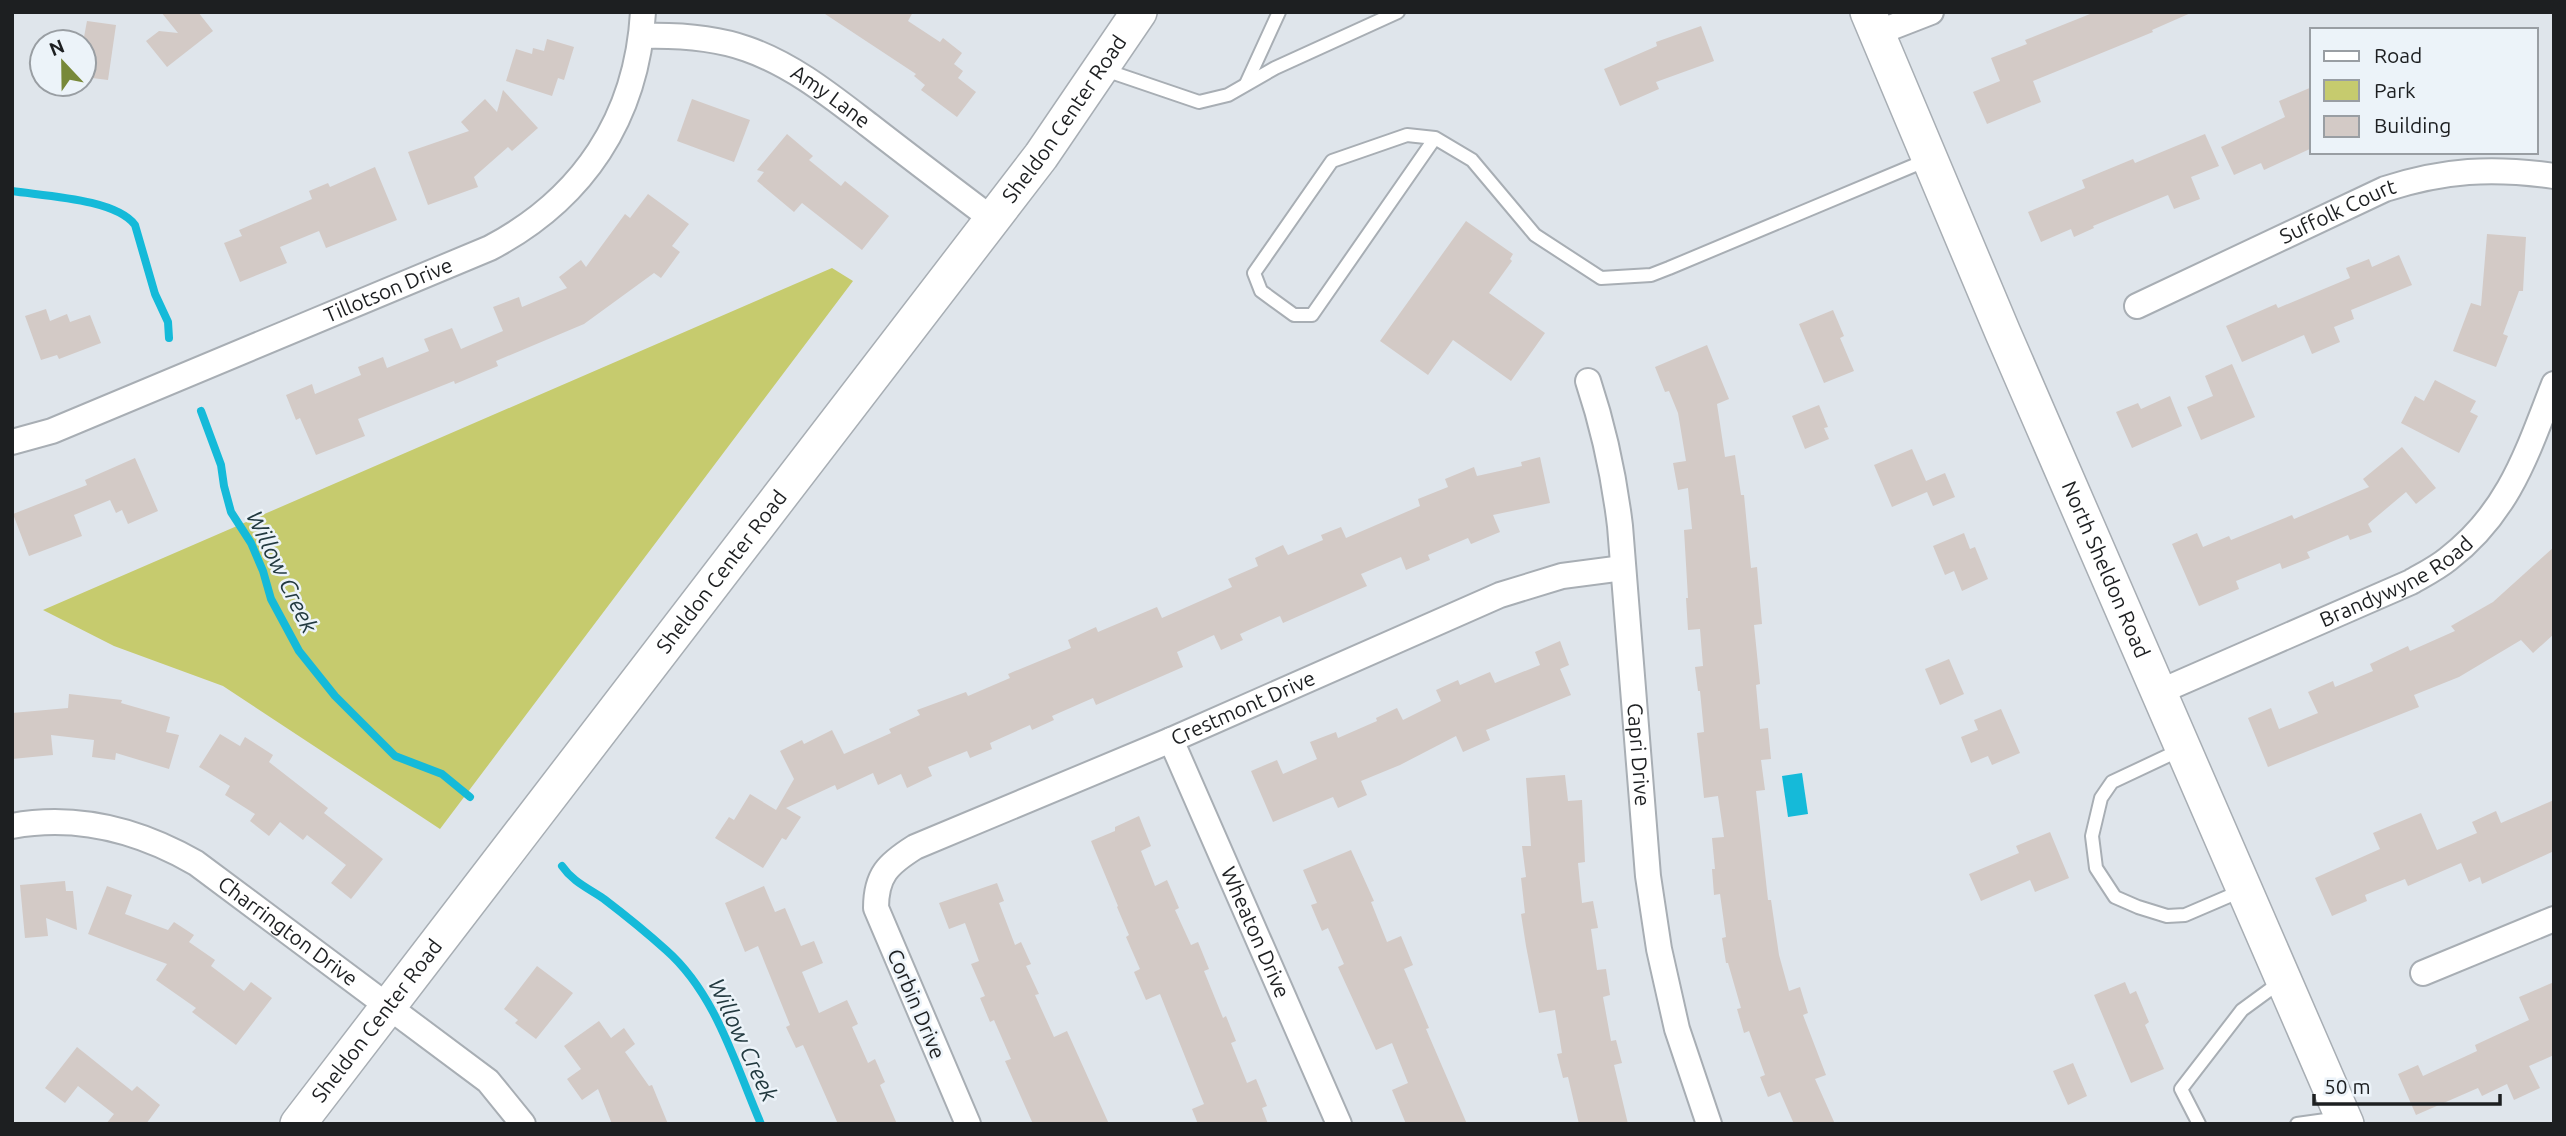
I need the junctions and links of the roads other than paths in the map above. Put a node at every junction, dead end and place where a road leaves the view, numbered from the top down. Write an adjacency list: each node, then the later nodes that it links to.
1 (1139, 12): 7 (main road, Sheldon Center Road)
2 (1279, 12): 8 (lane)
3 (1398, 12): 8 (lane)
4 (1931, 12): 5 (street)
5 (1873, 23): 10 (main road, North Sheldon Road)
6 (642, 24): 12 (street, Amy Lane); 16 (street, Tillotson Drive)
7 (1101, 69): 8 (lane); 12 (main road, Sheldon Center Road)
8 (1246, 85)
9 (1435, 138): 9 (lane); 10 (lane)
10 (1930, 159): 18 (main road, North Sheldon Road)
11 (2554, 176): 13 (street, Suffolk Court)
12 (992, 219): 27 (main road, Sheldon Center Road)
13 (2137, 306)
14 (1588, 382): 17 (street, Capri Drive)
15 (2554, 384): 18 (street, Brandywyne Road)
16 (12, 442)
17 (1623, 568): 19 (street, Crestmont Drive); 33 (street, Capri Drive)
18 (2159, 692): 20 (main road, North Sheldon Road)
19 (1171, 740): 22 (street, Crestmont Drive); 32 (street, Wheaton Drive)
20 (2183, 748): 23 (main road, North Sheldon Road); 23 (lane)
21 (12, 826): 27 (street, Charrington Drive)
22 (879, 881): 31 (street, Corbin Drive)
23 (2245, 889): 26 (main road, North Sheldon Road)
24 (2554, 919): 25 (street)
25 (2423, 973)
26 (2284, 979): 28 (main road, North Sheldon Road); 34 (lane)
27 (387, 1008): 29 (main road, Sheldon Center Road); 30 (street, Charrington Drive)
28 (2345, 1120): 35 (lane)
29 (298, 1124)
30 (523, 1124)
31 (968, 1124)
32 (1339, 1124)
33 (1709, 1124)
34 (2199, 1124)
35 (2297, 1124)

